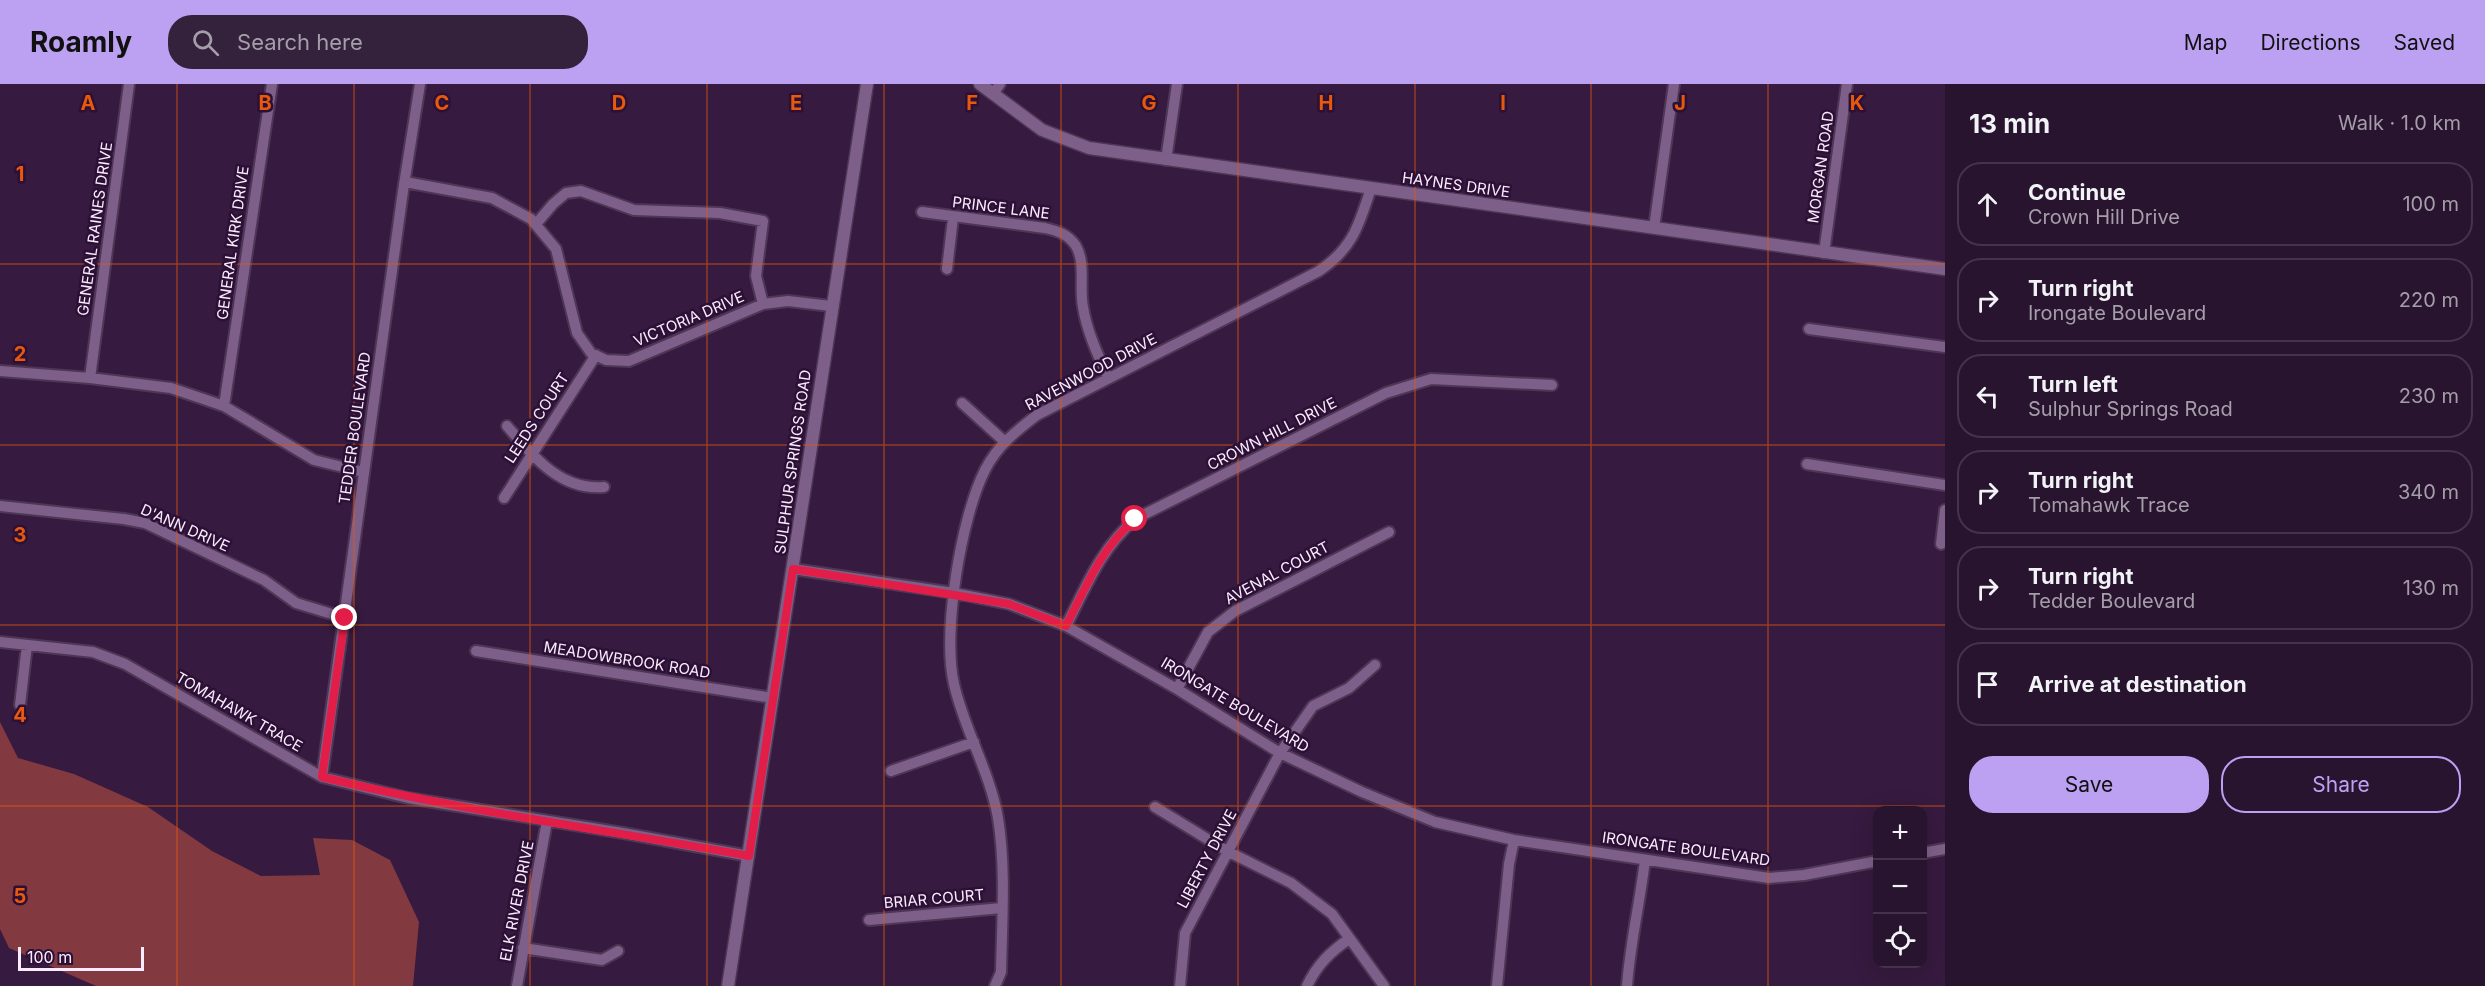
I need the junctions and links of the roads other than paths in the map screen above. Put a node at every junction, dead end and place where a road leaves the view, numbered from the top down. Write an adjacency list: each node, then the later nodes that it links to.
1 (129, 84): 26 (street, GENERAL RAINES DRIVE)
2 (272, 84): 30 (street, GENERAL KIRK DRIVE)
3 (420, 84): 11 (street, TEDDER BOULEVARD)
4 (867, 84): 21 (street, SULPHUR SPRINGS ROAD)
5 (980, 84): 9 (street, HAYNES DRIVE)
6 (1177, 84): 10 (street)
7 (1674, 84): 16 (street)
8 (1847, 84): 17 (street, MORGAN ROAD)
9 (997, 89): 10 (street, HAYNES DRIVE)
10 (1167, 160): 12 (street, HAYNES DRIVE)
11 (405, 182): 15 (street); 35 (street, TEDDER BOULEVARD)
12 (1371, 188): 16 (street, HAYNES DRIVE); 27 (street, RAVENWOOD DRIVE)
13 (922, 212): 14 (street, PRINCE LANE)
14 (952, 218): 18 (street); 27 (street, PRINCE LANE)
15 (536, 224): 20 (street); 24 (street)
16 (1654, 228): 17 (street, HAYNES DRIVE)
17 (1824, 253): 19 (street, HAYNES DRIVE)
18 (947, 269)
19 (1945, 269)
20 (763, 304): 21 (street, VICTORIA DRIVE); 24 (street, VICTORIA DRIVE)
21 (831, 306): 43 (street, SULPHUR SPRINGS ROAD)
22 (1809, 329): 23 (street)
23 (1945, 347)
24 (596, 356): 33 (street, LEEDS COURT)
25 (0, 371): 26 (street)
26 (90, 378): 30 (street)
27 (1108, 378): 32 (street, RAVENWOOD DRIVE)
28 (1552, 385): 46 (street, CROWN HILL DRIVE)
29 (962, 403): 32 (street)
30 (224, 406): 35 (street)
31 (507, 426): 33 (street)
32 (1004, 441): 44 (street, RAVENWOOD DRIVE)
33 (531, 454): 37 (street); 38 (street, LEEDS COURT)
34 (1808, 464): 36 (street)
35 (363, 472): 45 (street, TEDDER BOULEVARD)
36 (1945, 485)
37 (604, 487)
38 (504, 498)
39 (0, 506): 45 (street, D'ANN DRIVE)
40 (1945, 510): 42 (street)
41 (1389, 532): 51 (street, AVENAL COURT)
42 (1941, 544)
43 (793, 569): 44 (street, IRONGATE BOULEVARD); 52 (street, SULPHUR SPRINGS ROAD)
44 (954, 593): 46 (street, IRONGATE BOULEVARD); 54 (street, RAVENWOOD DRIVE)
45 (345, 618): 57 (street, TEDDER BOULEVARD)
46 (1066, 626): 51 (street, IRONGATE BOULEVARD)
47 (0, 642): 48 (street, TOMAHAWK TRACE)
48 (27, 645): 53 (street); 57 (street, TOMAHAWK TRACE)
49 (476, 651): 52 (street, MEADOWBROOK ROAD)
50 (1375, 665): 55 (street, LIBERTY DRIVE)
51 (1177, 689): 55 (street, IRONGATE BOULEVARD)
52 (773, 698): 64 (street, SULPHUR SPRINGS ROAD)
53 (20, 705)
54 (974, 742): 56 (street); 67 (street, RAVENWOOD DRIVE)
55 (1280, 753): 60 (street, IRONGATE BOULEVARD); 62 (street, LIBERTY DRIVE)
56 (891, 771)
57 (322, 777): 59 (street, TOMAHAWK TRACE)
58 (1155, 807): 62 (street)
59 (547, 821): 64 (street, TOMAHAWK TRACE); 70 (street, ELK RIVER DRIVE)
60 (1514, 840): 65 (street, IRONGATE BOULEVARD); 78 (street)
61 (1945, 849): 63 (street)
62 (1227, 851): 69 (street); 75 (street, LIBERTY DRIVE)
63 (1927, 852)
64 (749, 856): 73 (street, SULPHUR SPRINGS ROAD)
65 (1645, 860): 66 (street, IRONGATE BOULEVARD); 79 (street)
66 (1873, 862)
67 (1002, 908): 68 (street, BRIAR COURT); 74 (street, RAVENWOOD DRIVE)
68 (869, 920)
69 (1349, 939): 76 (street); 77 (street)
70 (523, 948): 71 (street); 72 (street, ELK RIVER DRIVE)
71 (618, 951)
72 (517, 986)
73 (728, 986)
74 (995, 986)
75 (1180, 986)
76 (1307, 986)
77 (1384, 986)
78 (1497, 986)
79 (1627, 986)

